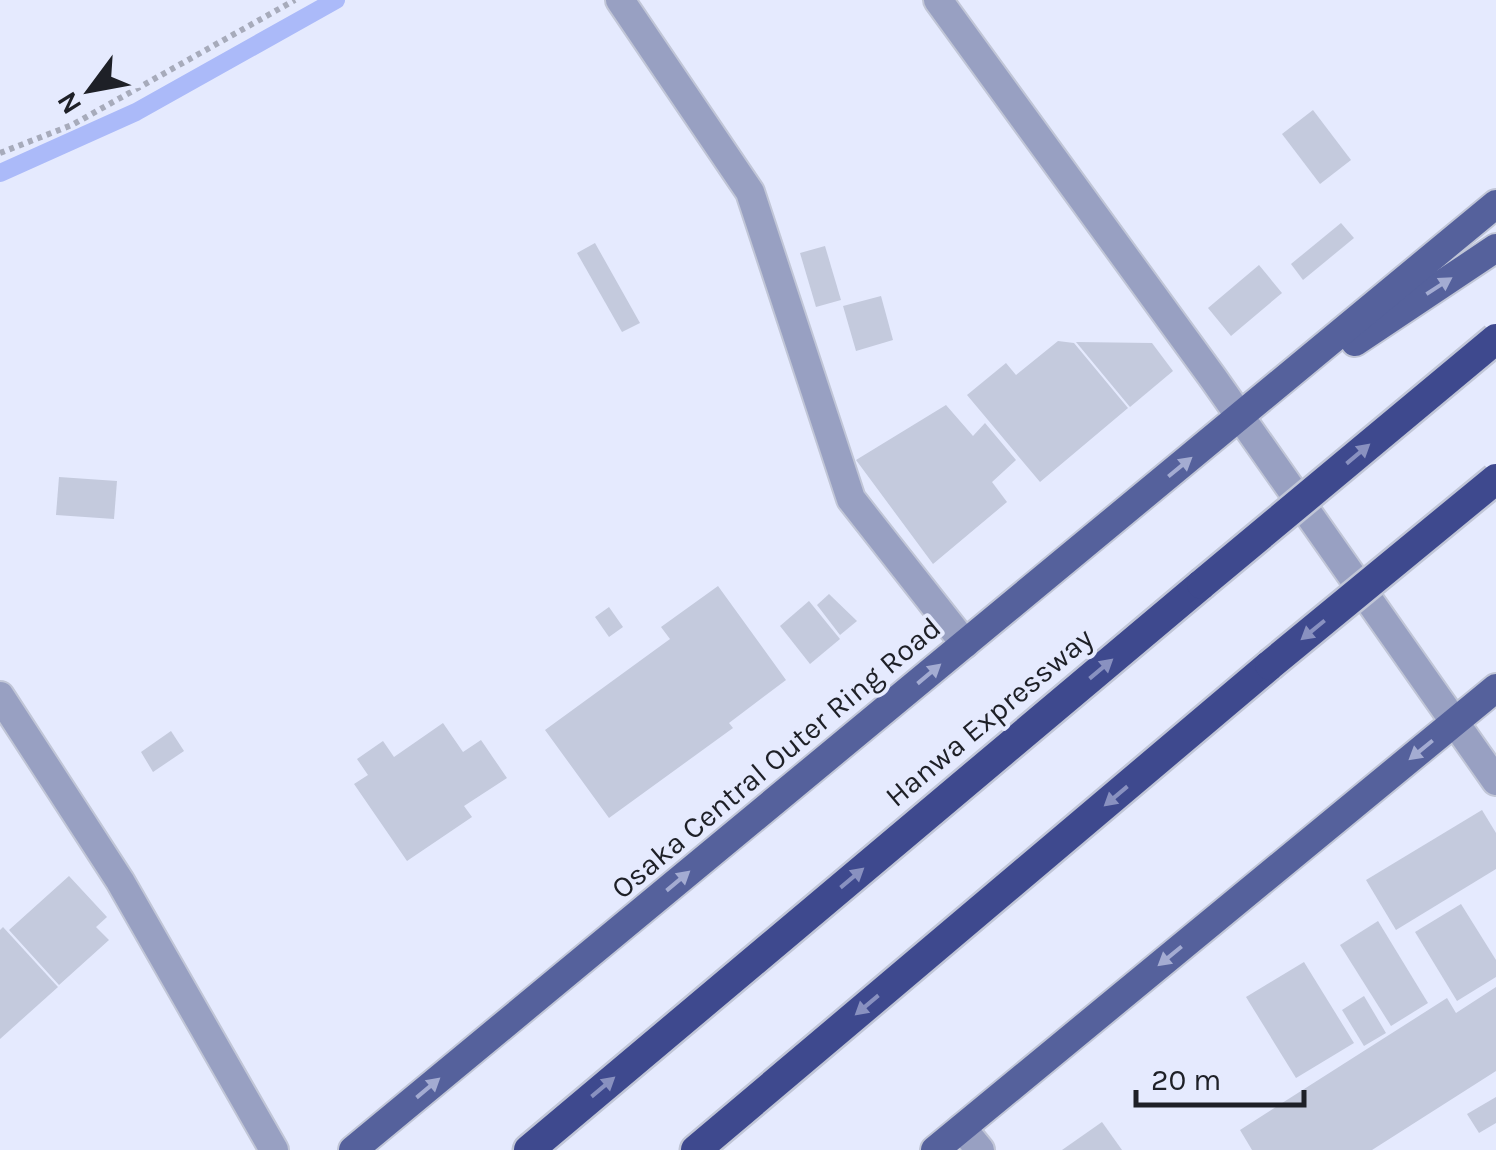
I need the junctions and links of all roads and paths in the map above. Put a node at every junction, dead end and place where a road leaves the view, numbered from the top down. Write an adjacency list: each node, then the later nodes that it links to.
1 (296, 0): 4 (path)
2 (620, 0): 10 (street)
3 (938, 0): 8 (street)
4 (0, 154)
5 (1496, 204): 8 (main road, Osaka Central Outer Ring Road)
6 (1496, 248): 8 (main road, Osaka Central Outer Ring Road, one-way to 6)
7 (1496, 340): 18 (highway, Hanwa Expressway, one-way to 7, bridge)
8 (1241, 417): 10 (main road, Osaka Central Outer Ring Road, one-way to 8); 13 (street)
9 (1496, 479): 19 (highway, one-way to 19, bridge)
10 (965, 644): 17 (main road, Osaka Central Outer Ring Road, one-way to 10)
11 (1496, 688): 13 (main road)
12 (0, 696): 16 (street)
13 (1456, 720): 14 (street); 15 (main road, one-way to 15)
14 (1496, 781)
15 (962, 1128): 20 (main road); 21 (street)
16 (274, 1150)
17 (353, 1150)
18 (529, 1150)
19 (696, 1150)
20 (935, 1150)
21 (980, 1150)

